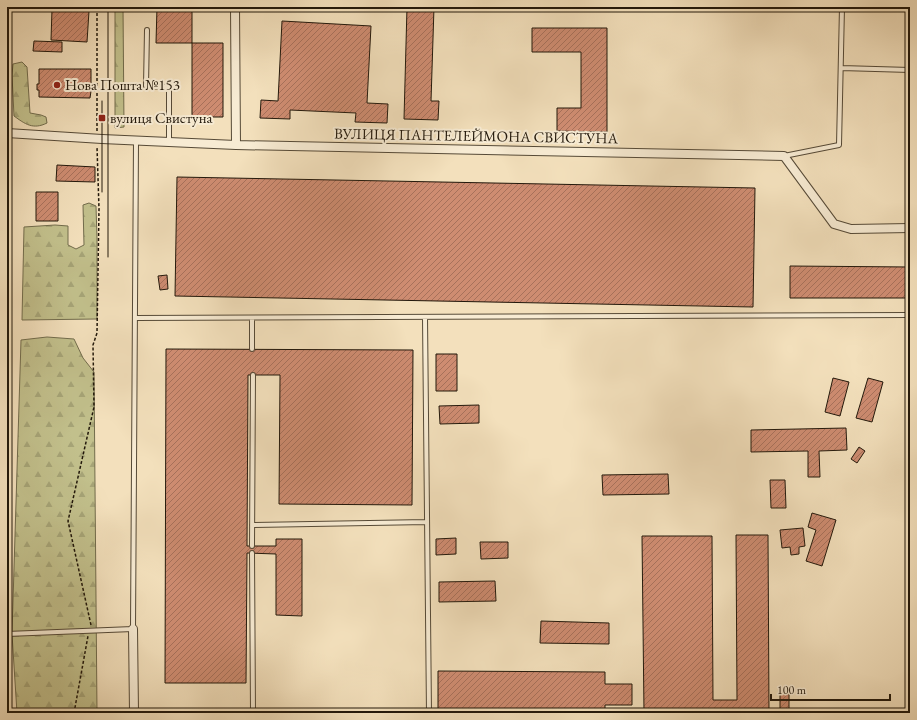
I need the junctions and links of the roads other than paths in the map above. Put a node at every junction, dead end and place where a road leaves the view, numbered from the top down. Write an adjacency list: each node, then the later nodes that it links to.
1 (235, 7): 9 (street)
2 (842, 7): 4 (lane)
3 (147, 30): 8 (lane)
4 (841, 68): 5 (lane); 10 (lane)
5 (910, 70)
6 (7, 133): 7 (street, ВУЛИЦЯ ПАНТЕЛЕЙМОНА СВИСТУНА)
7 (136, 141): 8 (street, ВУЛИЦЯ ПАНТЕЛЕЙМОНА СВИСТУНА); 14 (lane)
8 (169, 142): 9 (street, ВУЛИЦЯ ПАНТЕЛЕЙМОНА СВИСТУНА)
9 (236, 145): 10 (street, ВУЛИЦЯ ПАНТЕЛЕЙМОНА СВИСТУНА)
10 (784, 156): 11 (street)
11 (910, 228)
12 (910, 314): 13 (lane)
13 (425, 317): 14 (lane); 18 (lane)
14 (135, 318): 22 (lane)
15 (252, 319): 16 (lane)
16 (252, 349)
17 (253, 375): 19 (lane)
18 (427, 522): 19 (lane); 26 (lane)
19 (252, 525): 20 (lane)
20 (252, 546)
21 (252, 554): 25 (lane)
22 (133, 629): 23 (lane); 24 (street)
23 (7, 634)
24 (134, 713)
25 (253, 713)
26 (429, 713)

